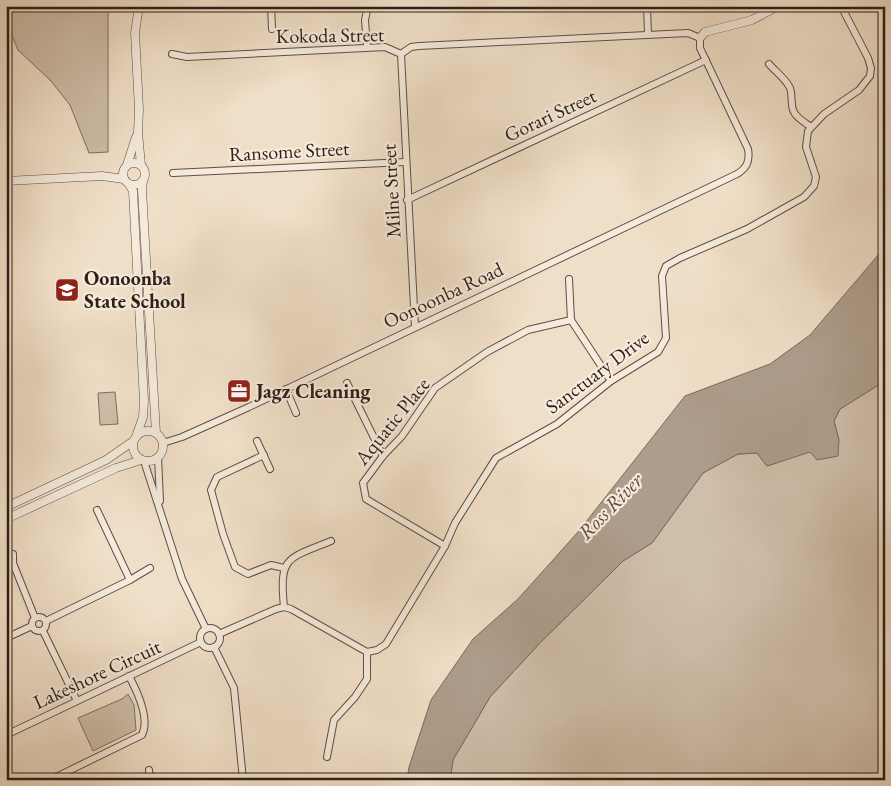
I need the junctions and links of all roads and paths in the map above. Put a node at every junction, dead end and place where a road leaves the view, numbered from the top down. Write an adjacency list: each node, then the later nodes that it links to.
1 (139, 6): 18 (street)
2 (271, 6): 7 (street)
3 (368, 6): 10 (street)
4 (647, 6): 8 (street)
5 (778, 6): 9 (street)
6 (841, 6): 16 (street)
7 (272, 30)
8 (648, 34): 9 (street, Kokoda Street); 12 (street, Kokoda Street)
9 (700, 38): 13 (street)
10 (367, 48): 11 (street, Kokoda Street); 12 (street, Kokoda Street)
11 (172, 54)
12 (401, 54): 19 (street, Milne Street)
13 (706, 60): 27 (street, Gorari Street); 30 (street, Oonoonba Road)
14 (770, 64): 16 (street)
15 (6, 114): 17 (street)
16 (811, 127): 31 (street, Sanctuary Drive)
17 (6, 129)
18 (138, 133): 20 (street); 21 (street)
19 (405, 162): 22 (street, Ransome Street); 27 (street, Milne Street)
20 (141, 165): 21 (street); 25 (street)
21 (126, 167): 23 (street); 26 (street)
22 (173, 174)
23 (102, 176): 24 (street); 26 (street)
24 (6, 180)
25 (143, 180): 26 (street); 35 (street)
26 (127, 181): 36 (street)
27 (407, 200): 30 (street, Milne Street)
28 (568, 279): 29 (street)
29 (571, 320): 31 (street); 41 (street, Aquatic Place)
30 (415, 326): 33 (street, Oonoonba Road)
31 (610, 380): 50 (street, Sanctuary Drive)
32 (348, 383): 41 (street)
33 (286, 389): 34 (street); 39 (street, Oonoonba Road)
34 (296, 413)
35 (156, 433): 36 (street); 39 (street)
36 (137, 434): 38 (street)
37 (257, 441): 40 (street)
38 (132, 442): 43 (street); 45 (street)
39 (163, 443): 42 (street)
40 (264, 455): 44 (street); 53 (street)
41 (384, 456): 50 (street, Aquatic Place)
42 (158, 458): 43 (street); 46 (street)
43 (143, 460): 46 (street); 48 (street)
44 (270, 470)
45 (6, 507)
46 (161, 509): 59 (street)
47 (97, 510): 54 (street)
48 (6, 519)
49 (331, 541): 53 (street)
50 (445, 546): 65 (street, Sanctuary Drive)
51 (12, 554): 56 (street)
52 (150, 568): 54 (street)
53 (284, 568): 55 (street)
54 (130, 580): 57 (street)
55 (284, 607): 61 (street); 65 (street)
56 (35, 618): 57 (street); 58 (street)
57 (46, 621): 60 (street)
58 (32, 626): 60 (street); 62 (street)
59 (206, 629): 61 (street); 63 (street)
60 (43, 630): 67 (street)
61 (219, 634): 64 (street)
62 (6, 638)
63 (201, 642): 64 (street); 66 (street, Lakeshore Circuit)
64 (214, 647): 73 (street)
65 (367, 652): 69 (street)
66 (129, 676): 67 (street, Lakeshore Circuit); 71 (street)
67 (77, 701): 68 (street, Lakeshore Circuit)
68 (6, 735)
69 (327, 757)
70 (149, 770): 72 (street)
71 (50, 780)
72 (150, 780)
73 (243, 780)

